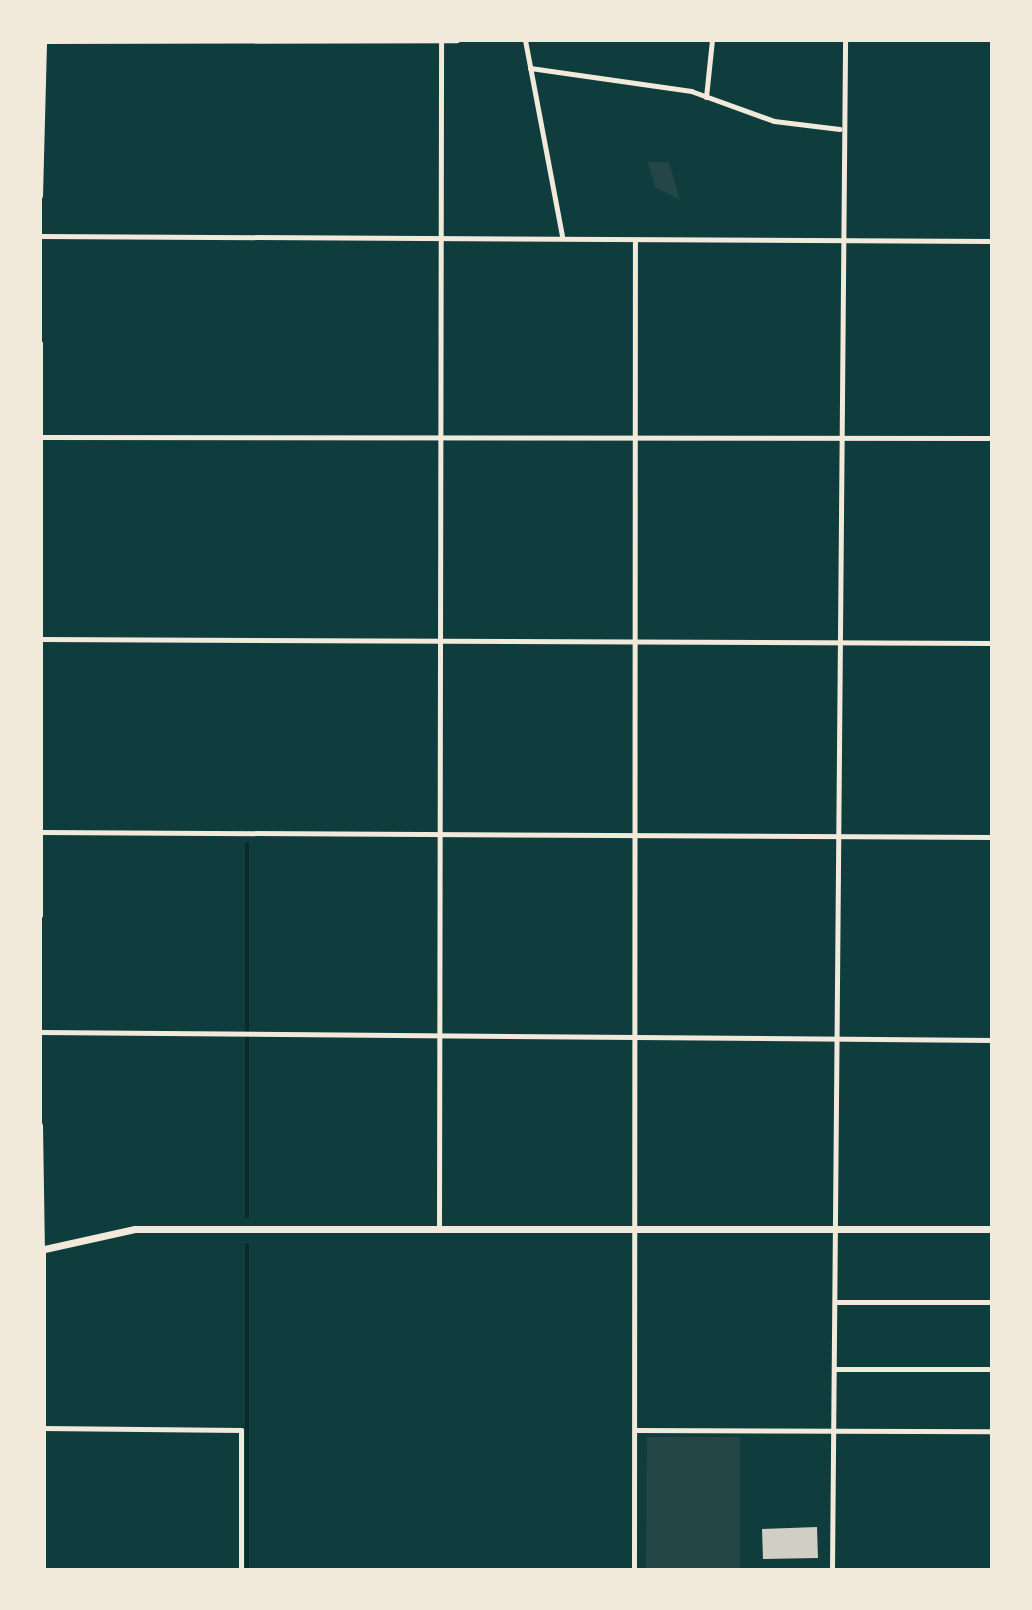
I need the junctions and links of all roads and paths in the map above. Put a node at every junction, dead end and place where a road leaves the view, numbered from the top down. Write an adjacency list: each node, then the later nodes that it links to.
1 (43, 40): 2 (street); 10 (street)
2 (441, 40): 3 (street); 11 (street)
3 (457, 40)
4 (525, 40): 7 (street)
5 (712, 40): 8 (street)
6 (845, 40): 9 (street)
7 (530, 68): 8 (street); 13 (street)
8 (706, 97): 9 (street)
9 (840, 129): 15 (street)
10 (40, 196)
11 (441, 235): 12 (street); 13 (street); 22 (street)
12 (40, 236)
13 (562, 236): 14 (street)
14 (635, 240): 15 (street); 19 (street)
15 (840, 240): 16 (street); 20 (street)
16 (992, 241)
17 (40, 343): 18 (street)
18 (41, 437): 22 (street); 24 (street)
19 (634, 437): 20 (street); 22 (street); 25 (street)
20 (840, 438): 21 (street); 26 (street)
21 (992, 438)
22 (439, 440): 23 (street)
23 (437, 638): 24 (street); 25 (street); 30 (street)
24 (41, 639): 28 (street)
25 (635, 639): 26 (street); 31 (street)
26 (837, 642): 27 (street); 29 (street)
27 (992, 643)
28 (40, 832): 30 (street); 33 (street)
29 (838, 835): 31 (street); 32 (street); 37 (street)
30 (437, 837): 31 (street); 35 (street)
31 (637, 837): 36 (street)
32 (992, 837)
33 (40, 915)
34 (40, 1032): 35 (street)
35 (439, 1035): 36 (street); 41 (street)
36 (636, 1036): 37 (street); 42 (street)
37 (835, 1038): 38 (street); 43 (street)
38 (992, 1040)
39 (40, 1125): 44 (street)
40 (992, 1229): 43 (street)
41 (439, 1230): 42 (street); 44 (street)
42 (632, 1230): 43 (street); 50 (street)
43 (835, 1230): 45 (street)
44 (41, 1249): 49 (street)
45 (835, 1302): 46 (street); 47 (street)
46 (992, 1302)
47 (834, 1369): 48 (street); 51 (street)
48 (992, 1369)
49 (41, 1428): 53 (street); 54 (street)
50 (636, 1430): 51 (street); 55 (street)
51 (833, 1431): 52 (street); 56 (street)
52 (992, 1431)
53 (42, 1570)
54 (241, 1570)
55 (634, 1570)
56 (832, 1570)

